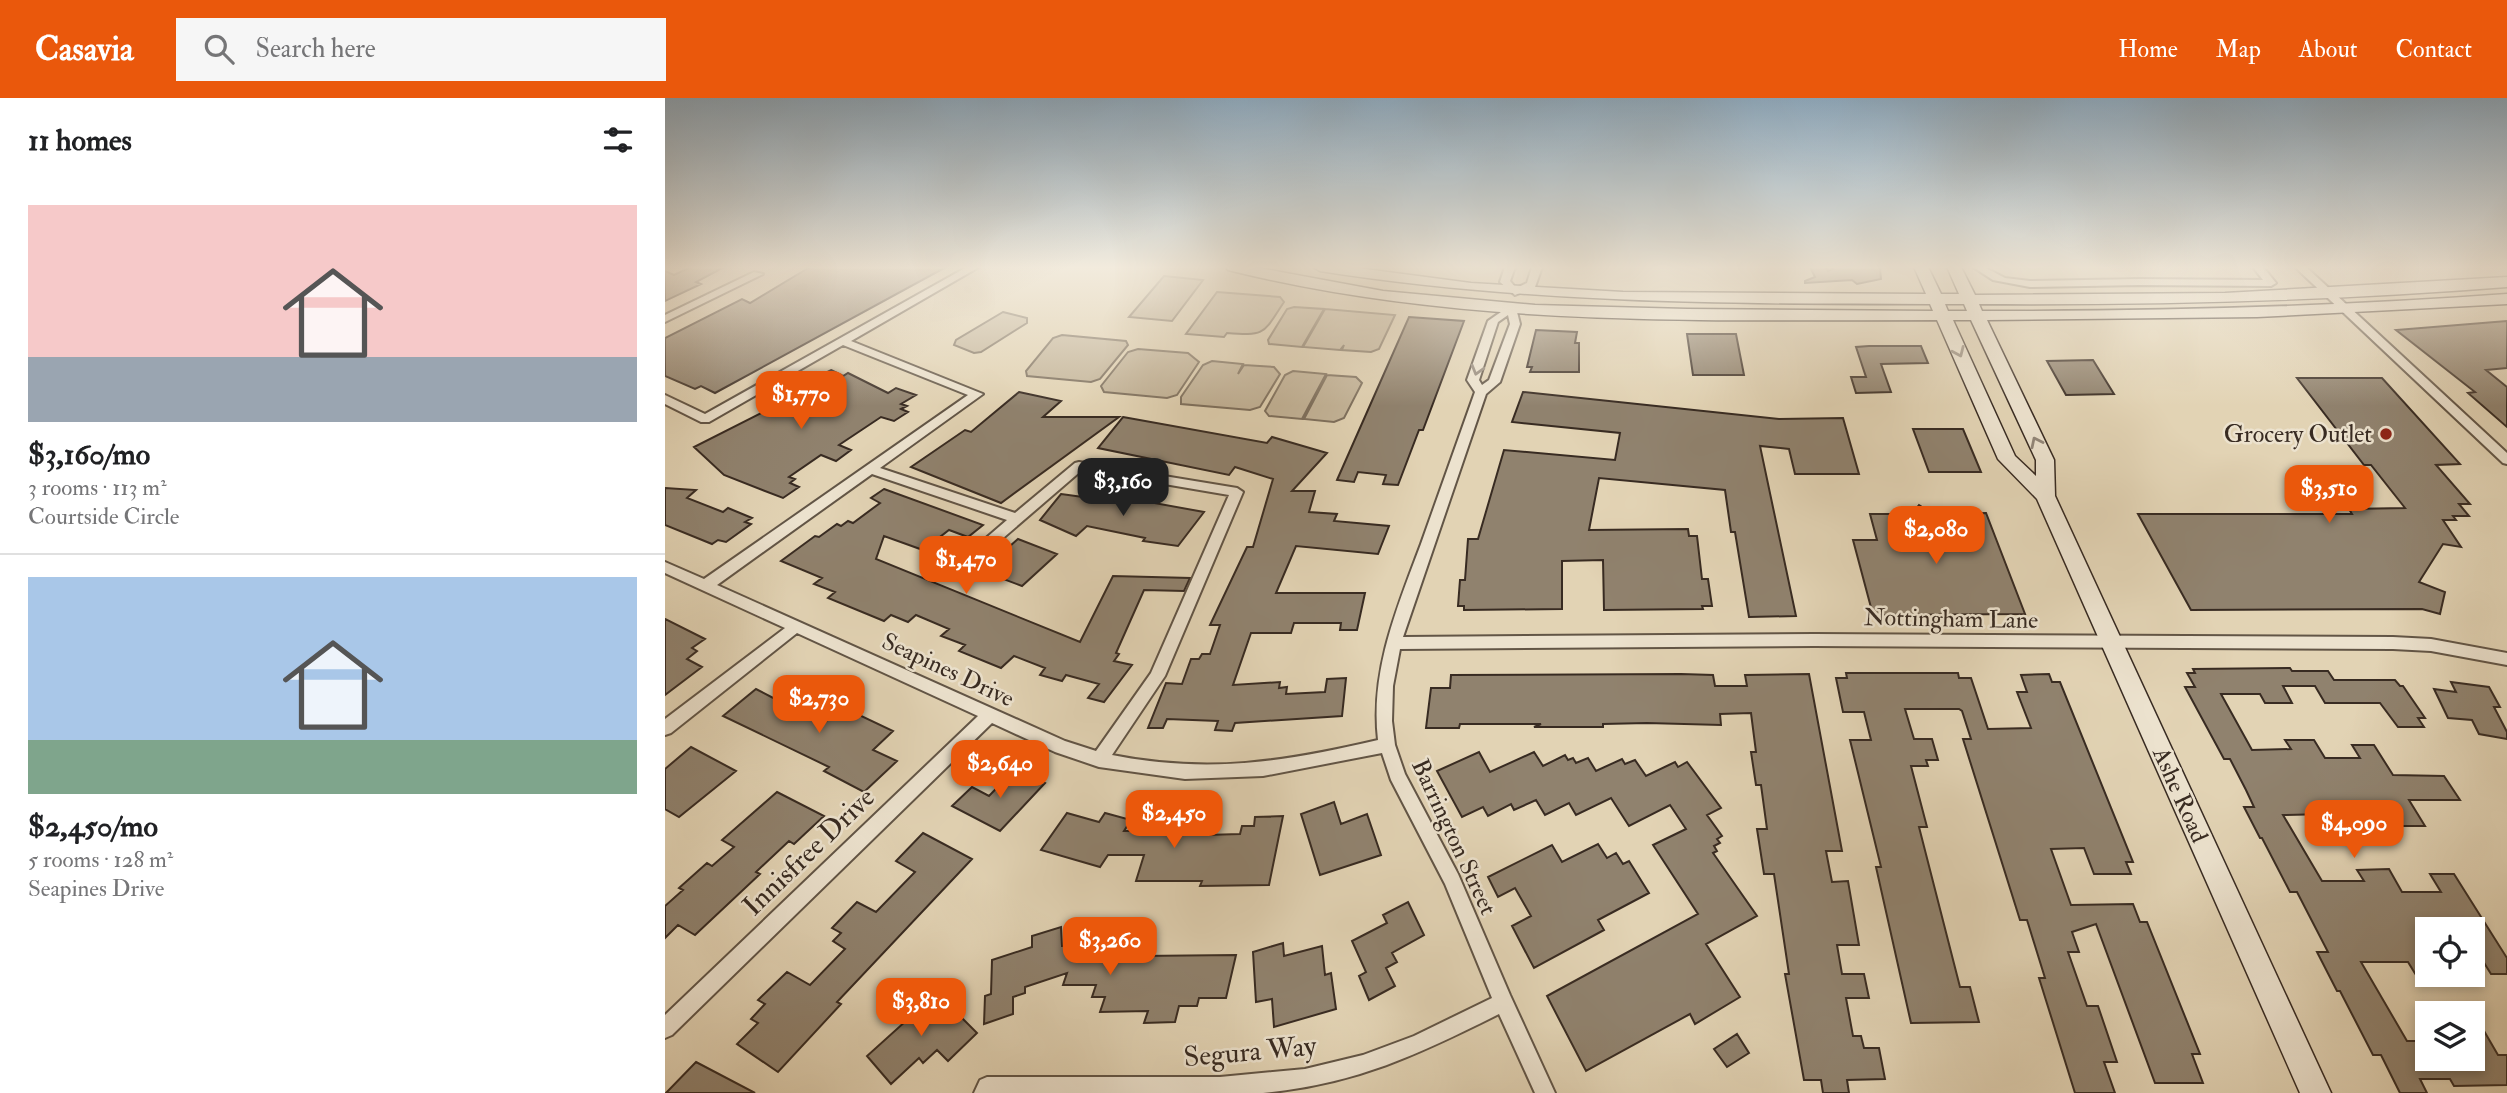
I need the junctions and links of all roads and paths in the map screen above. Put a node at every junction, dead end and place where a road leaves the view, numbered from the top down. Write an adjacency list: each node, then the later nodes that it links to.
1 (894, 313): 11 (street)
2 (1503, 313): 12 (street, Barrington Street, one-way to 12)
3 (1512, 313): 12 (street, Barrington Street)
4 (1644, 313): 10 (main road)
5 (1951, 313): 10 (main road)
6 (1975, 313): 16 (main road, Ashe Road, one-way to 6)
7 (2152, 313): 8 (main road)
8 (2243, 313)
9 (2351, 313): 14 (street)
10 (1943, 316): 16 (main road, Ashe Road, one-way to 16)
11 (844, 342): 13 (street); 15 (street)
12 (1481, 392): 22 (street, Barrington Street)
13 (665, 400)
14 (2507, 460)
15 (870, 469): 17 (street); 20 (street)
16 (2045, 496): 23 (main road, Ashe Road)
17 (1016, 518): 18 (street); 28 (street)
18 (976, 554)
19 (665, 567): 20 (street, Seapines Drive)
20 (706, 584): 21 (street, Seapines Drive)
21 (797, 626): 25 (street, Seapines Drive); 26 (street)
22 (1393, 643): 23 (street, Nottingham Lane); 27 (street, Barrington Street)
23 (2111, 643): 24 (street, Nottingham Lane); 33 (main road, Ashe Road)
24 (2507, 659)
25 (990, 715): 28 (street, Seapines Drive); 30 (street, Innisfree Drive)
26 (665, 728)
27 (1387, 745): 28 (street, Seapines Drive); 29 (street, Barrington Street)
28 (1099, 760)
29 (1503, 1002): 31 (street, Segura Way); 32 (street, Barrington Street)
30 (665, 1028)
31 (986, 1090)
32 (1545, 1093)
33 (2316, 1093)

